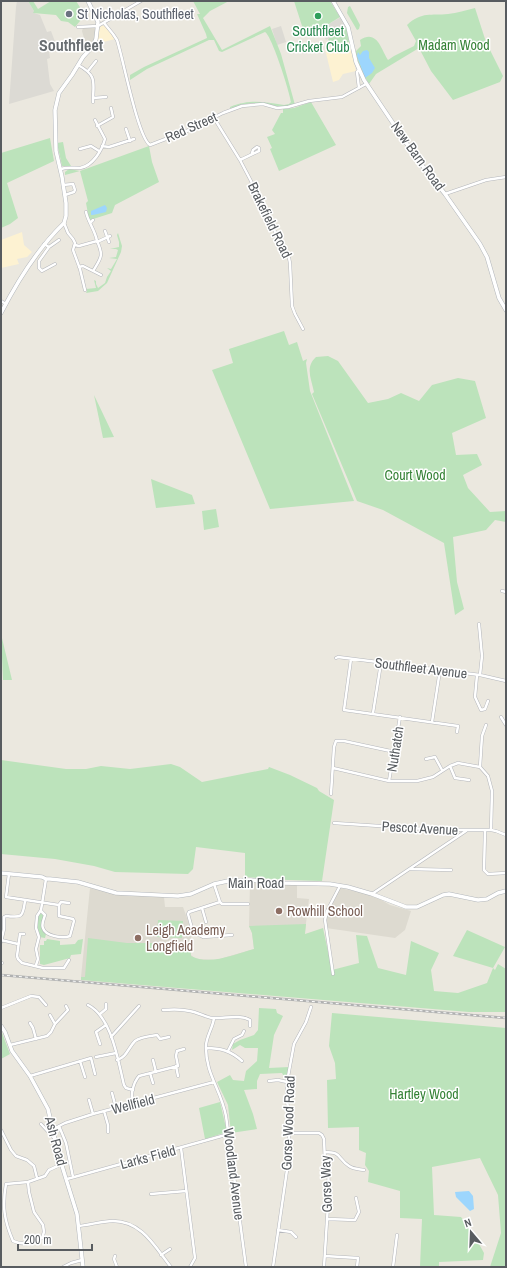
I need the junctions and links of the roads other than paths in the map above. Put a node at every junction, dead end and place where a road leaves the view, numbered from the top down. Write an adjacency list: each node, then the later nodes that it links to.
1 (88, 1): 5 (street)
2 (141, 1): 4 (street)
3 (335, 2): 9 (street, New Barn Road)
4 (104, 23): 5 (street); 17 (street, Red Street)
5 (98, 26): 6 (street); 8 (street)
6 (78, 27)
7 (96, 61): 10 (street)
8 (77, 65): 10 (street); 26 (street)
9 (359, 70): 11 (street, New Barn Road); 12 (street)
10 (88, 71): 14 (street)
11 (366, 84): 12 (street, Red Street); 29 (street, New Barn Road)
12 (359, 88): 17 (street, Red Street)
13 (103, 96): 14 (street)
14 (93, 98): 15 (street)
15 (92, 102)
16 (111, 108): 19 (street)
17 (214, 118): 25 (street, Brakefield Road)
18 (95, 120): 19 (street)
19 (97, 126): 21 (street)
20 (126, 129): 21 (street)
21 (102, 146): 23 (street)
22 (80, 149): 23 (street)
23 (99, 151): 26 (street)
24 (252, 153): 25 (street)
25 (240, 160): 52 (street, Brakefield Road)
26 (61, 170): 28 (street)
27 (506, 177): 29 (street)
28 (64, 185): 30 (street); 30 (street)
29 (445, 194): 50 (street, New Barn Road)
30 (65, 195): 34 (street)
31 (86, 212): 33 (street)
32 (93, 220): 33 (street)
33 (90, 222): 38 (street)
34 (64, 223): 40 (street); 41 (street)
35 (105, 231): 36 (street)
36 (108, 237): 38 (street); 39 (street)
37 (59, 240): 42 (street)
38 (97, 242): 41 (street); 45 (street)
39 (109, 242)
40 (44, 244): 42 (street); 49 (street)
41 (75, 245): 44 (street)
42 (49, 247): 43 (street)
43 (55, 264)
44 (79, 267): 45 (street); 47 (street)
45 (94, 271): 46 (street)
46 (101, 275)
47 (85, 290)
48 (1, 301): 49 (street)
49 (6, 304): 51 (street)
50 (506, 310)
51 (1, 313)
52 (303, 329)
53 (502, 591): 54 (street)
54 (506, 592)
55 (479, 624): 60 (street)
56 (336, 658): 57 (street, Southfleet Avenue)
57 (351, 659): 58 (street, Southfleet Avenue); 63 (street)
58 (382, 663): 59 (street, Southfleet Avenue); 63 (street)
59 (440, 670): 60 (street, Southfleet Avenue); 66 (street)
60 (479, 675): 61 (street, Southfleet Avenue); 62 (street)
61 (506, 680)
62 (488, 701)
63 (373, 714): 64 (street)
64 (400, 717): 66 (street); 70 (street, Nuthatch)
65 (503, 719): 68 (street)
66 (432, 722): 69 (street)
67 (486, 725): 74 (street)
68 (506, 725)
69 (457, 732)
70 (395, 752): 73 (street); 77 (street, Nuthatch)
71 (426, 759): 75 (street)
72 (450, 766): 74 (street); 75 (street); 76 (street)
73 (333, 768): 77 (street); 78 (street)
74 (480, 768): 80 (street)
75 (442, 770): 77 (street)
76 (469, 780)
77 (390, 781)
78 (331, 794)
79 (334, 823): 81 (street, Pescot Avenue)
80 (490, 830): 82 (street, Pescot Avenue); 83 (street, Pescot Avenue)
81 (467, 831): 82 (street, Pescot Avenue); 84 (street)
82 (485, 831): 87 (street)
83 (506, 835)
84 (410, 869): 85 (street); 93 (street)
85 (451, 870)
86 (1, 873): 88 (street, Main Road)
87 (506, 873)
88 (9, 874): 89 (street, Main Road); 94 (street)
89 (46, 880): 90 (street, Main Road); 95 (street)
90 (214, 884): 91 (street, Main Road); 96 (street)
91 (340, 886): 93 (street, Main Road); 109 (street)
92 (506, 891): 93 (street, Main Road)
93 (372, 894)
94 (25, 901): 95 (street); 105 (street)
95 (42, 902): 98 (street); 101 (street)
96 (220, 902): 99 (street); 100 (street)
97 (69, 903): 98 (street)
98 (59, 904): 101 (street)
99 (248, 904)
100 (202, 908): 102 (street); 104 (street)
101 (41, 911): 108 (street)
102 (206, 922)
103 (24, 934): 106 (street)
104 (232, 935)
105 (1, 941): 106 (street)
106 (18, 944): 108 (street)
107 (69, 960): 108 (street)
108 (36, 966)
109 (333, 974)
110 (106, 1004): 118 (street)
111 (46, 1005): 116 (street)
112 (88, 1005): 118 (street)
113 (66, 1006): 122 (street)
114 (139, 1006): 127 (street)
115 (311, 1007): 150 (street, Gorse Wood Road)
116 (1, 1008)
117 (163, 1010): 120 (street)
118 (100, 1014): 123 (street)
119 (50, 1015): 122 (street)
120 (214, 1018): 125 (street); 132 (street, Woodland Avenue)
121 (30, 1023): 129 (street)
122 (55, 1024): 129 (street)
123 (106, 1025): 127 (street); 130 (street)
124 (1, 1026): 131 (street, Ash Road)
125 (250, 1026)
126 (244, 1032): 134 (street)
127 (111, 1036): 135 (street)
128 (170, 1037): 137 (street)
129 (36, 1039): 131 (street)
130 (100, 1044)
131 (10, 1045): 145 (street, Ash Road)
132 (206, 1048): 134 (street); 149 (street, Woodland Avenue)
133 (184, 1049): 141 (street)
134 (228, 1051): 140 (street)
135 (116, 1053): 136 (street); 137 (street)
136 (96, 1057)
137 (117, 1060): 152 (street)
138 (153, 1060): 142 (street)
139 (80, 1061): 144 (street); 145 (street); 147 (street)
140 (242, 1062)
141 (176, 1066): 142 (street); 146 (street)
142 (156, 1072): 143 (street)
143 (150, 1073): 151 (street); 152 (street)
144 (94, 1074)
145 (30, 1076): 161 (street, Ash Road)
146 (178, 1076)
147 (85, 1077)
148 (269, 1081): 150 (street)
149 (214, 1082): 155 (street, Wellfield); 165 (street, Woodland Avenue)
150 (288, 1082): 164 (street, Gorse Wood Road)
151 (153, 1083)
152 (133, 1090): 155 (street)
153 (112, 1093): 156 (street)
154 (89, 1100): 158 (street)
155 (133, 1104): 156 (street, Wellfield)
156 (116, 1108): 157 (street, Wellfield)
157 (104, 1111): 158 (street, Wellfield); 163 (street)
158 (93, 1114): 160 (street, Wellfield)
159 (41, 1124): 166 (street)
160 (59, 1126): 161 (street, Wellfield); 171 (street)
161 (53, 1128): 166 (street, Ash Road)
162 (1, 1130): 172 (street)
163 (108, 1132)
164 (289, 1133): 168 (street, Gorse Way); 180 (street, Gorse Wood Road)
165 (229, 1134): 167 (street, Larks Field); 193 (street, Woodland Avenue)
166 (55, 1140): 169 (street, Ash Road)
167 (180, 1148): 171 (street, Larks Field); 175 (street)
168 (325, 1152): 170 (street); 178 (street, Gorse Way)
169 (62, 1164): 172 (street); 173 (street, Ash Road)
170 (364, 1170)
171 (73, 1177): 173 (street, Larks Field)
172 (37, 1178): 174 (street)
173 (67, 1179): 179 (street, Ash Road)
174 (28, 1182): 174 (street)
175 (186, 1191): 176 (street); 192 (street)
176 (151, 1194)
177 (356, 1198): 178 (street)
178 (328, 1219): 186 (street, Gorse Way)
179 (79, 1226): 184 (street); 187 (street, Ash Road)
180 (278, 1230): 182 (street); 194 (street, Gorse Wood Road)
181 (397, 1235): 197 (street)
182 (296, 1237)
183 (170, 1249): 184 (street)
184 (161, 1255): 191 (street)
185 (115, 1256): 190 (street)
186 (325, 1256): 195 (street, Gorse Way); 196 (street)
187 (82, 1260): 188 (street); 189 (street, Ash Road)
188 (63, 1267)
189 (83, 1267)
190 (117, 1267)
191 (171, 1267)
192 (190, 1267)
193 (246, 1267)
194 (273, 1267)
195 (324, 1267)
196 (357, 1267)
197 (394, 1267)

